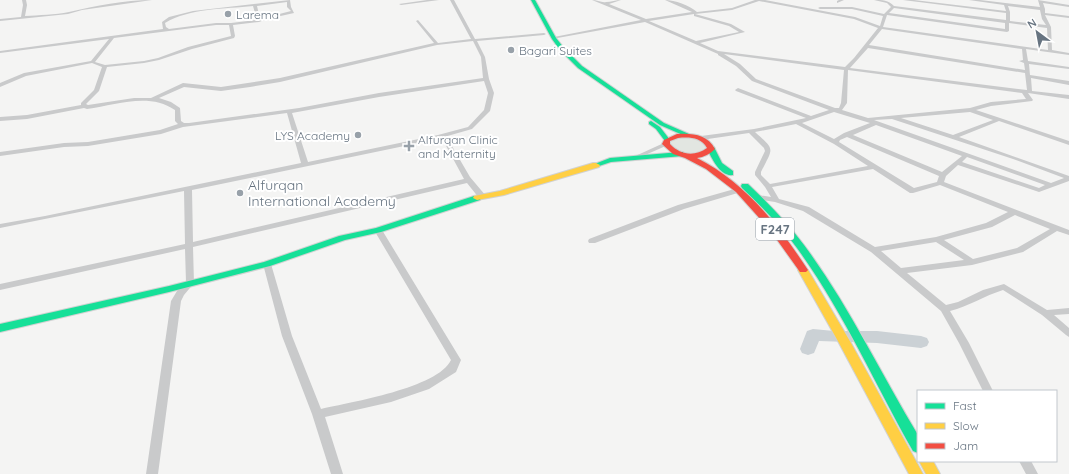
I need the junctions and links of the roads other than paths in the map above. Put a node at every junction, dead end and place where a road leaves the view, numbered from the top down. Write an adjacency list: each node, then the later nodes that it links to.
1 (24, 0): 30 (street)
2 (150, 0): 30 (street)
3 (289, 0): 20 (street); 32 (street)
4 (437, 0): 17 (street)
5 (452, 0): 44 (street)
6 (528, 0): 41 (main road, F247)
7 (533, 0): 43 (main road, F247)
8 (594, 0): 18 (street)
9 (620, 0): 18 (street)
10 (667, 0): 24 (street)
11 (759, 0): 21 (street); 24 (street)
12 (876, 0): 15 (street)
13 (905, 0): 25 (street)
14 (971, 0): 19 (street)
15 (888, 1): 23 (street)
16 (1041, 1): 22 (street); 28 (street)
17 (401, 4)
18 (605, 4): 34 (street)
19 (1006, 4): 25 (street); 28 (street)
20 (255, 5): 32 (street); 40 (street)
21 (790, 5): 27 (street); 39 (street)
22 (1069, 6)
23 (894, 7): 27 (street); 35 (street)
24 (695, 12): 26 (street)
25 (1008, 12): 35 (street)
26 (686, 13): 34 (street); 46 (street)
27 (885, 14): 35 (street); 39 (street)
28 (1043, 14): 29 (street); 36 (street); 38 (street)
29 (1069, 17)
30 (23, 18): 31 (street)
31 (0, 20)
32 (259, 21): 37 (street)
33 (418, 21): 45 (street)
34 (645, 21): 43 (street); 46 (street)
35 (1008, 22): 38 (street)
36 (1069, 22)
37 (231, 24): 40 (street); 55 (street)
38 (1049, 27): 49 (street)
39 (881, 28): 47 (street); 48 (street)
40 (166, 30): 42 (street)
41 (544, 34): 44 (street); 85 (main road, F247)
42 (114, 36): 50 (street); 54 (street)
43 (554, 38): 80 (main road, F247)
44 (474, 40): 45 (street); 59 (street)
45 (437, 44): 65 (street)
46 (695, 44): 51 (street)
47 (866, 46): 57 (street); 58 (street)
48 (1024, 48): 49 (street); 53 (street)
49 (1050, 51): 52 (street)
50 (0, 52)
51 (717, 52): 57 (street); 67 (street)
52 (1069, 54)
53 (1023, 61): 56 (street); 58 (street)
54 (92, 62): 55 (street); 61 (street)
55 (105, 66): 66 (street)
56 (1069, 68)
57 (846, 69): 63 (street); 67 (street)
58 (1027, 74): 60 (street); 63 (street)
59 (486, 79): 69 (street); 82 (street)
60 (1069, 83)
61 (0, 85)
62 (738, 90): 71 (street)
63 (1027, 92): 64 (street); 68 (street)
64 (1069, 97)
65 (151, 100): 66 (street); 77 (street)
66 (84, 106): 72 (street)
67 (834, 110): 71 (street); 73 (street)
68 (970, 110): 70 (street); 74 (street)
69 (289, 111): 77 (street); 94 (street)
70 (893, 117): 73 (street); 83 (street)
71 (810, 118): 75 (street)
72 (0, 119)
73 (865, 119): 76 (street)
74 (997, 120): 83 (street); 87 (street)
75 (796, 122): 78 (street); 86 (street)
76 (875, 123): 79 (street); 90 (street)
77 (182, 125): 89 (street)
78 (751, 132): 81 (street); 101 (street)
79 (846, 134): 86 (street); 96 (street)
80 (686, 135): 84 (main road, F247); 85 (main road, F247)
81 (731, 136): 84 (street); 88 (street)
82 (439, 137): 94 (street); 98 (street)
83 (954, 137): 97 (street)
84 (701, 138): 88 (main road, F247)
85 (666, 142): 91 (main road, F247); 92 (street)
86 (836, 143): 95 (street)
87 (1069, 143)
88 (710, 147): 91 (main road); 105 (main road, F247)
89 (0, 154)
90 (966, 154): 93 (street); 100 (street)
91 (682, 155): 92 (main road); 103 (main road, F247)
92 (634, 158): 104 (main road)
93 (957, 163): 96 (street); 100 (street)
94 (305, 164): 102 (street)
95 (875, 167): 99 (street); 101 (street)
96 (943, 174): 99 (street)
97 (1069, 178): 100 (street)
98 (469, 180): 104 (street); 114 (street)
99 (940, 183): 107 (street)
100 (1051, 185)
101 (768, 186): 106 (street)
102 (188, 188): 108 (street); 114 (street)
103 (738, 190): 113 (street); 133 (main road, F247)
104 (482, 196): 110 (main road)
105 (758, 197): 106 (street); 128 (main road, F247)
106 (776, 200): 115 (street)
107 (1014, 212): 109 (street); 112 (street)
108 (0, 226)
109 (1057, 228): 111 (street); 116 (street)
110 (378, 230): 117 (main road); 127 (street)
111 (1069, 233)
112 (937, 239): 115 (street); 116 (street)
113 (592, 241)
114 (190, 245): 119 (street); 120 (street)
115 (874, 250): 118 (street)
116 (972, 262): 118 (street)
117 (266, 264): 119 (main road); 127 (street)
118 (900, 271): 121 (street)
119 (190, 283): 124 (main road); 131 (street)
120 (0, 287)
121 (944, 308): 123 (street); 126 (street)
122 (1069, 311): 123 (street)
123 (1045, 313): 125 (street)
124 (0, 328)
125 (1069, 333)
126 (988, 390)
127 (318, 414): 132 (street)
128 (917, 445)
129 (927, 462): 134 (main road)
130 (1026, 462): 135 (street)
131 (152, 474)
132 (337, 474)
133 (916, 474)
134 (933, 474)
135 (1032, 474)

